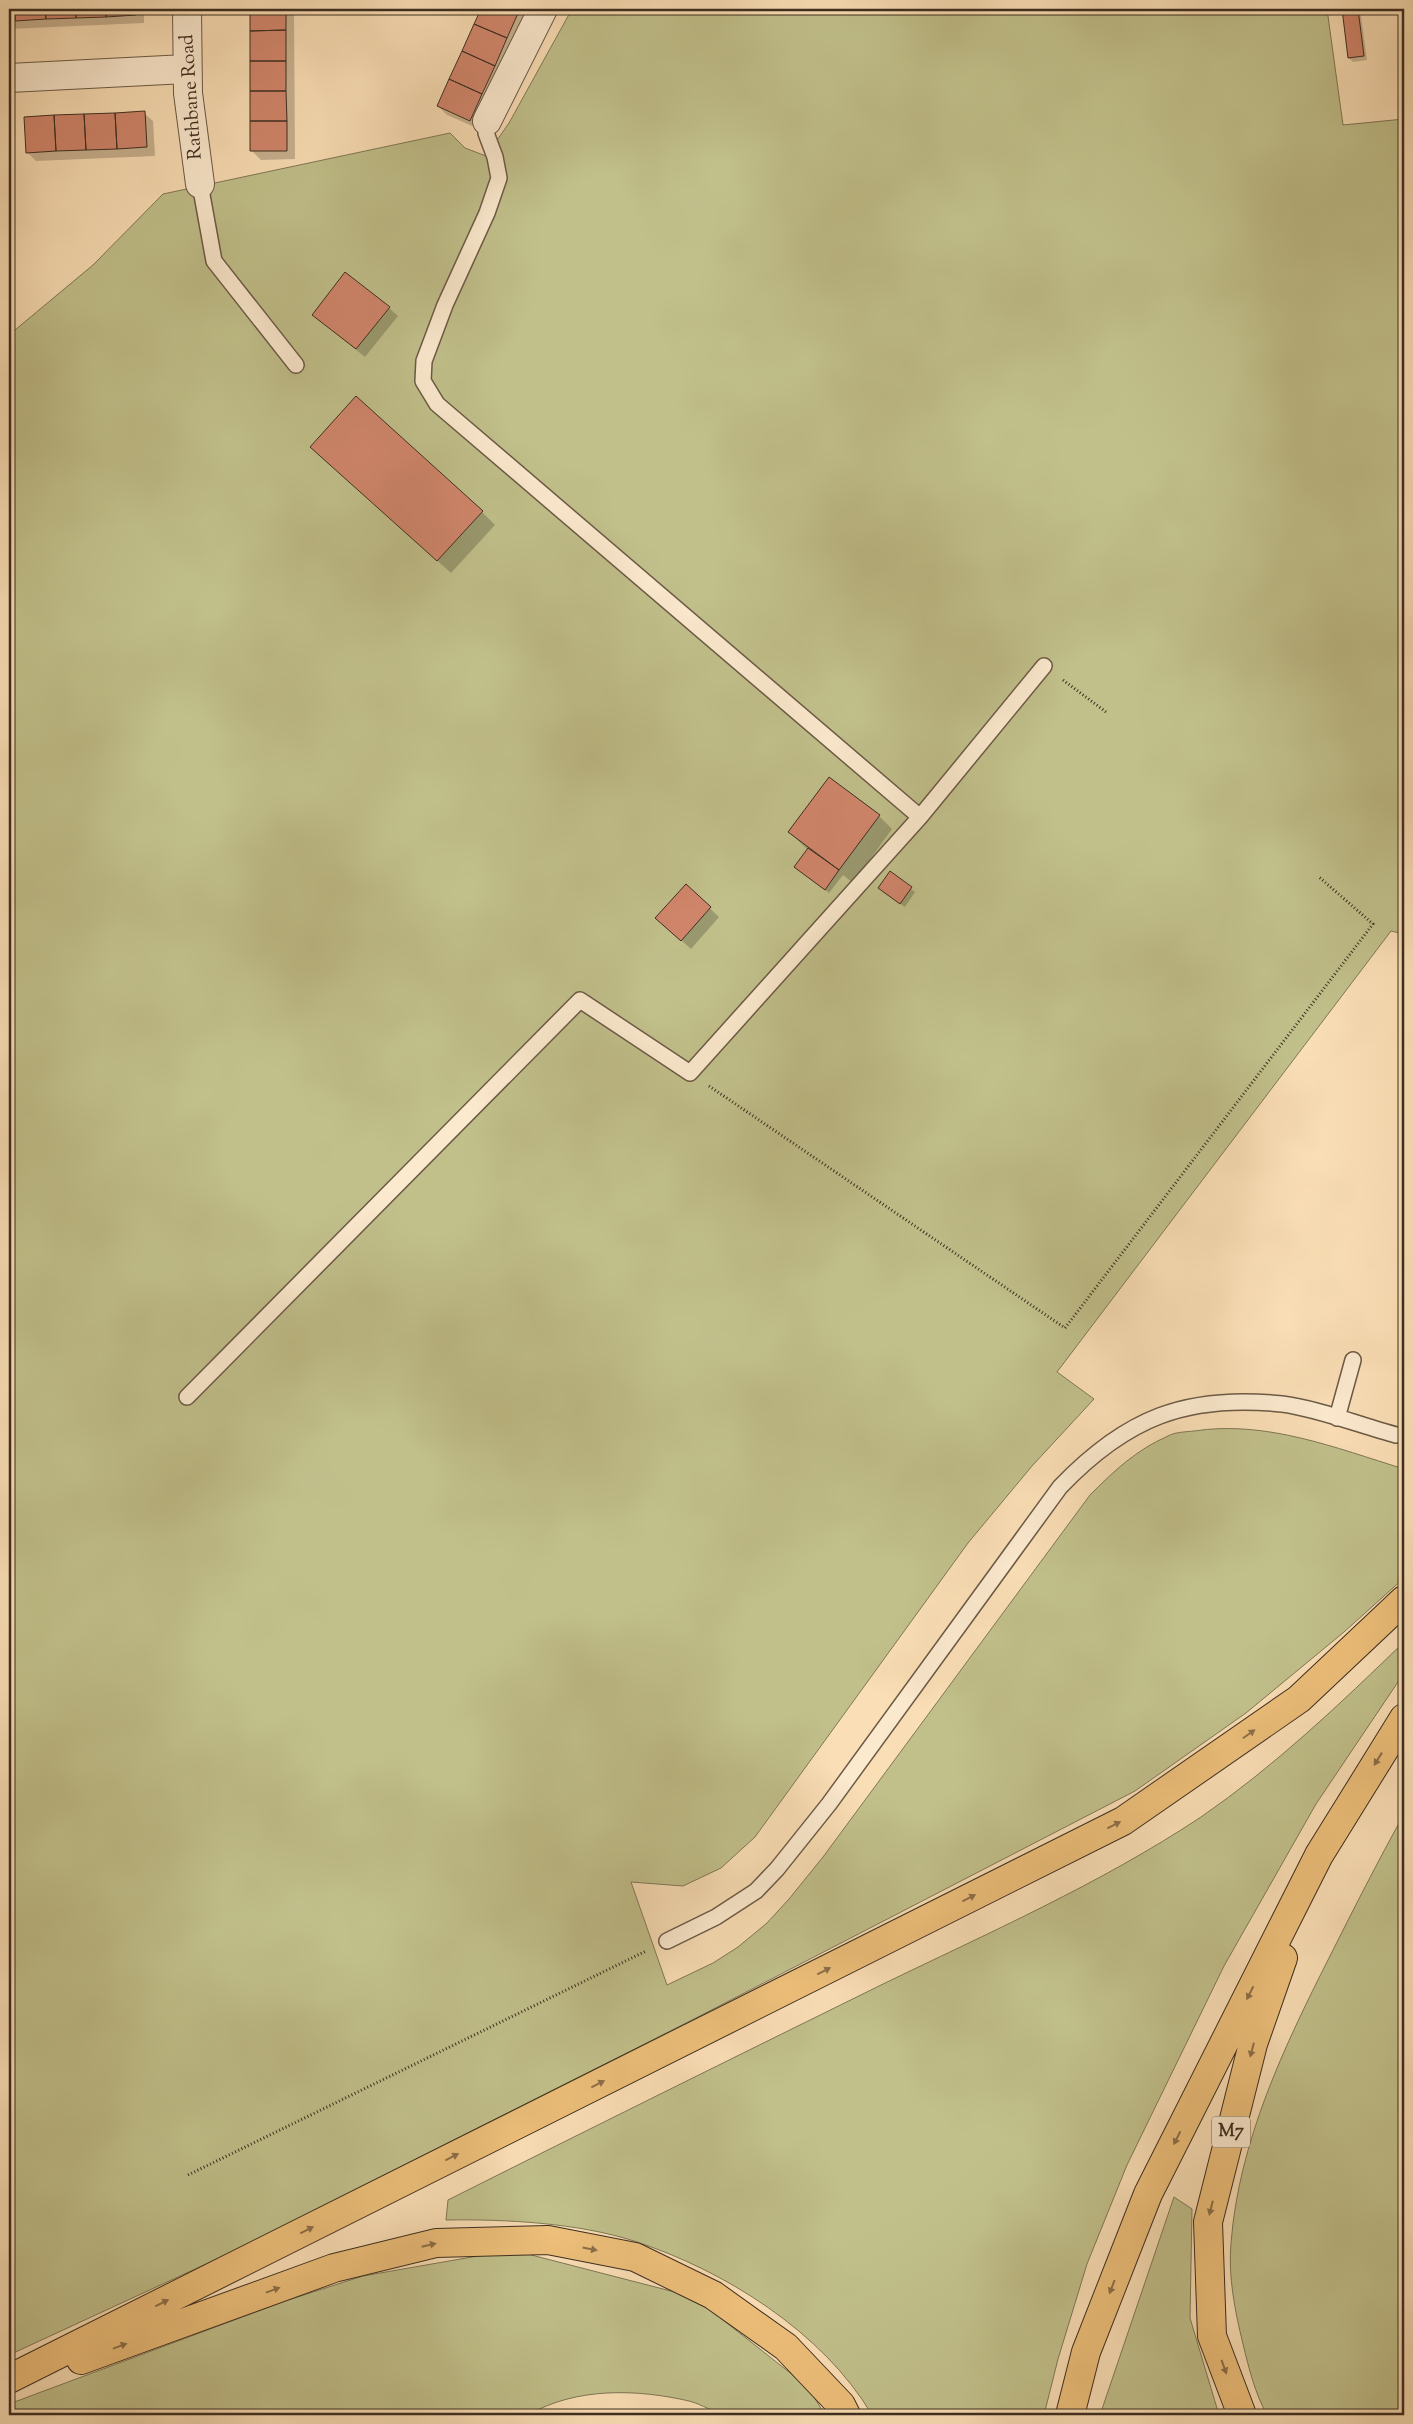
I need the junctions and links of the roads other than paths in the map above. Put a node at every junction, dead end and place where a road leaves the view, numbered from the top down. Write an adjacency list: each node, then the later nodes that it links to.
1 (187, 9): 3 (street, Rathbane Road)
2 (543, 9): 5 (street)
3 (186, 69): 4 (street); 6 (street, Rathbane Road)
4 (9, 78)
5 (487, 120): 9 (lane)
6 (200, 184): 7 (lane)
7 (296, 365)
8 (1044, 666): 9 (lane)
9 (920, 817): 11 (lane)
10 (1353, 1360): 12 (lane)
11 (187, 1397)
12 (1337, 1418): 13 (lane); 17 (lane)
13 (1396, 1435)
14 (1404, 1600): 18 (highway, one-way to 14)
15 (1404, 1718): 16 (highway, one-way to 16)
16 (1319, 1855): 21 (highway, one-way to 21); 22 (highway, M7, one-way to 22)
17 (667, 1941)
18 (9, 2379)
19 (9, 2386): 20 (highway, one-way to 20)
20 (846, 2415)
21 (1070, 2415)
22 (1242, 2415)

